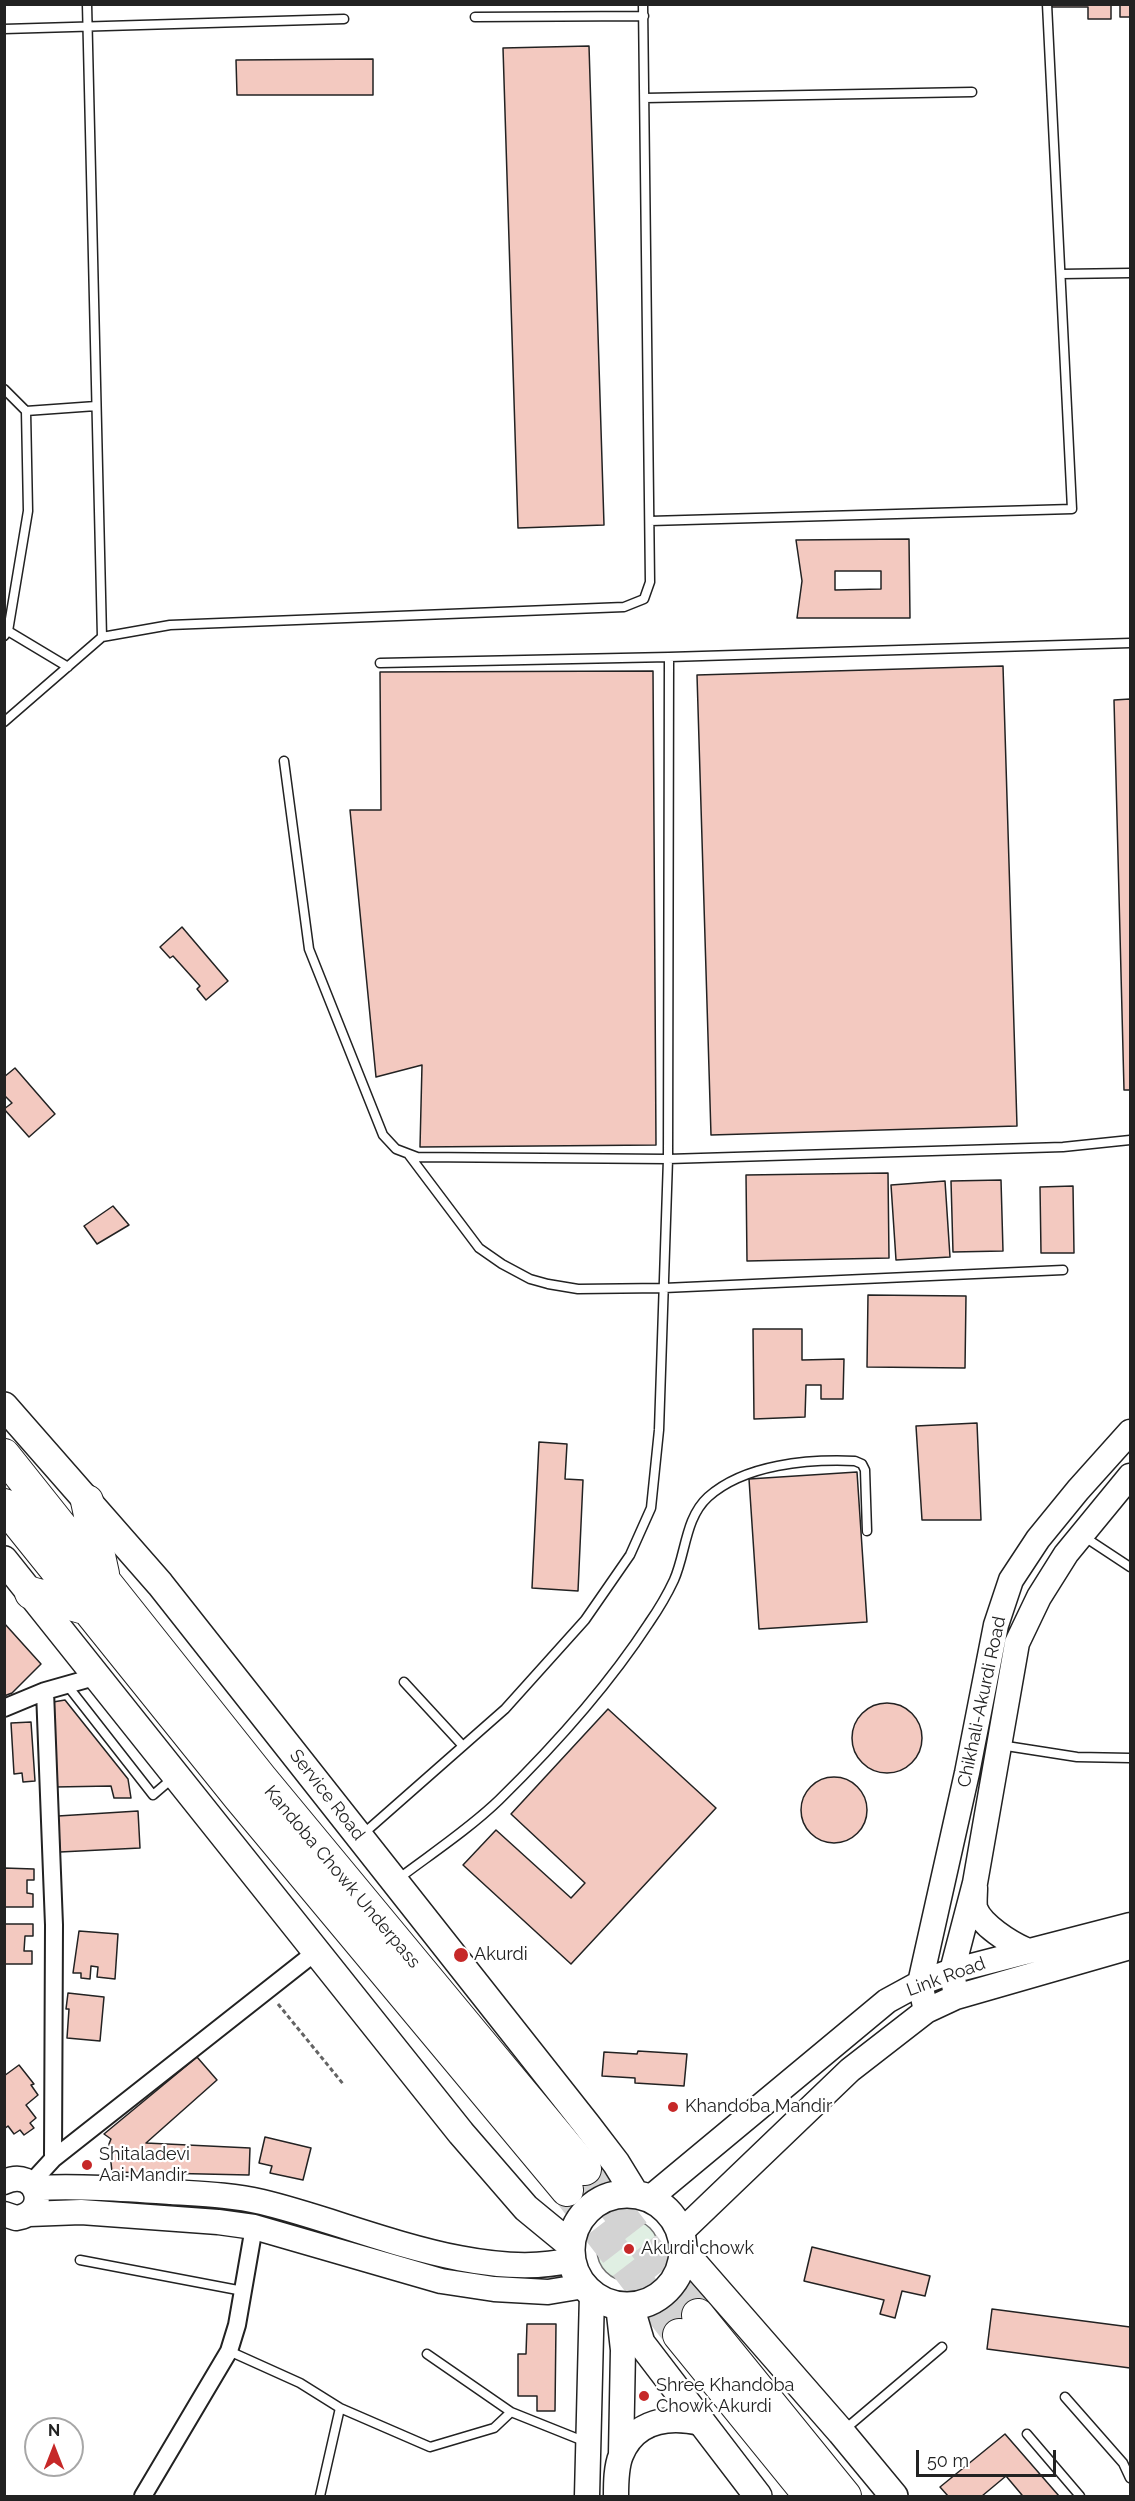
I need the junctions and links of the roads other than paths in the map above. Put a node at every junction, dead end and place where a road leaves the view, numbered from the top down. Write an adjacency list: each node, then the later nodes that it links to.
1 (87, 4): 7 (lane)
2 (643, 4): 4 (lane)
3 (1047, 4): 12 (lane)
4 (644, 16): 5 (lane); 10 (lane)
5 (475, 17)
6 (344, 18): 7 (lane)
7 (87, 27): 8 (lane); 14 (lane)
8 (4, 29)
9 (972, 92): 10 (lane)
10 (645, 98): 16 (lane)
11 (1131, 273): 12 (lane)
12 (1061, 274): 16 (lane)
13 (4, 389): 15 (lane)
14 (96, 406): 15 (lane); 18 (lane)
15 (26, 411): 17 (lane)
16 (650, 521): 18 (lane)
17 (6, 634): 22 (lane)
18 (102, 637): 22 (lane)
19 (1131, 643): 20 (lane)
20 (669, 657): 21 (lane); 27 (lane)
21 (380, 663)
22 (68, 667): 23 (lane)
23 (4, 722)
24 (284, 760): 26 (lane)
25 (1131, 1140): 27 (lane)
26 (407, 1154): 27 (lane); 29 (lane)
27 (668, 1159): 29 (lane)
28 (1063, 1270): 29 (lane)
29 (664, 1288): 49 (lane)
30 (4, 1406): 34 (main road, Service Road)
31 (1131, 1432): 60 (main road, Chikhali-Akurdi Road)
32 (4, 1455): 40 (highway, Kandoba Chowk Underpass)
33 (1131, 1476): 37 (main road, Chikhali-Akurdi Road)
34 (87, 1501): 40 (highway); 52 (main road, Service Road)
35 (4, 1505): 42 (highway, Kandoba Chowk Underpass)
36 (867, 1531): 53 (lane)
37 (1081, 1535): 39 (lane); 48 (main road, Chikhali-Akurdi Road)
38 (4, 1560): 41 (main road)
39 (1131, 1567)
40 (104, 1581): 42 (highway, Kandoba Chowk Underpass)
41 (31, 1593): 42 (highway); 43 (main road)
42 (88, 1609)
43 (98, 1676): 45 (street); 51 (main road)
44 (404, 1682): 49 (lane)
45 (67, 1685): 46 (street); 51 (lane)
46 (45, 1692): 47 (street); 63 (street)
47 (4, 1708)
48 (999, 1744): 50 (lane); 54 (main road, Chikhali-Akurdi Road)
49 (463, 1746): 52 (lane)
50 (1131, 1758)
51 (177, 1775): 58 (main road)
52 (360, 1837): 53 (main road, Service Road)
53 (395, 1881): 66 (main road, Service Road)
54 (975, 1883): 57 (main road); 59 (main road, Chikhali-Akurdi Road)
55 (1131, 1925): 57 (main road, Link Road)
56 (1131, 1947): 61 (main road, Link Road)
57 (1026, 1950): 59 (main road, Link Road)
58 (318, 1952): 63 (street); 70 (main road)
59 (952, 1971): 60 (main road, Link Road); 61 (main road, Chikhali-Akurdi Road)
60 (920, 1983): 62 (main road, Chikhali-Akurdi Road); 66 (main road, Link Road)
61 (957, 1997): 62 (main road, Link Road)
62 (926, 2011): 69 (main road, Link Road)
63 (53, 2159): 65 (street)
64 (4, 2182): 65 (main road)
65 (33, 2186): 67 (main road); 70 (main road)
66 (642, 2196): 69 (main road); 70 (main road)
67 (12, 2215): 68 (main road)
68 (254, 2227): 72 (main road); 73 (street)
69 (682, 2241): 74 (main road); 82 (main road)
70 (571, 2252): 72 (main road)
71 (80, 2260): 73 (lane)
72 (588, 2290): 74 (main road); 84 (main road)
73 (243, 2291): 76 (street)
74 (624, 2305): 81 (main road); 85 (main road)
75 (942, 2347): 82 (lane)
76 (229, 2351): 79 (lane); 87 (street)
77 (428, 2354): 80 (lane)
78 (1065, 2397): 86 (lane)
79 (340, 2408): 80 (lane); 88 (lane)
80 (512, 2412): 84 (lane)
81 (701, 2423): 85 (main road); 91 (main road)
82 (842, 2432): 94 (main road)
83 (1027, 2434): 95 (lane)
84 (587, 2442): 89 (main road)
85 (621, 2454): 90 (main road)
86 (1131, 2478)
87 (143, 2496)
88 (320, 2496)
89 (588, 2496)
90 (616, 2496)
91 (758, 2496)
92 (810, 2496): 93 (highway)
93 (845, 2496)
94 (894, 2496)
95 (1080, 2496)

